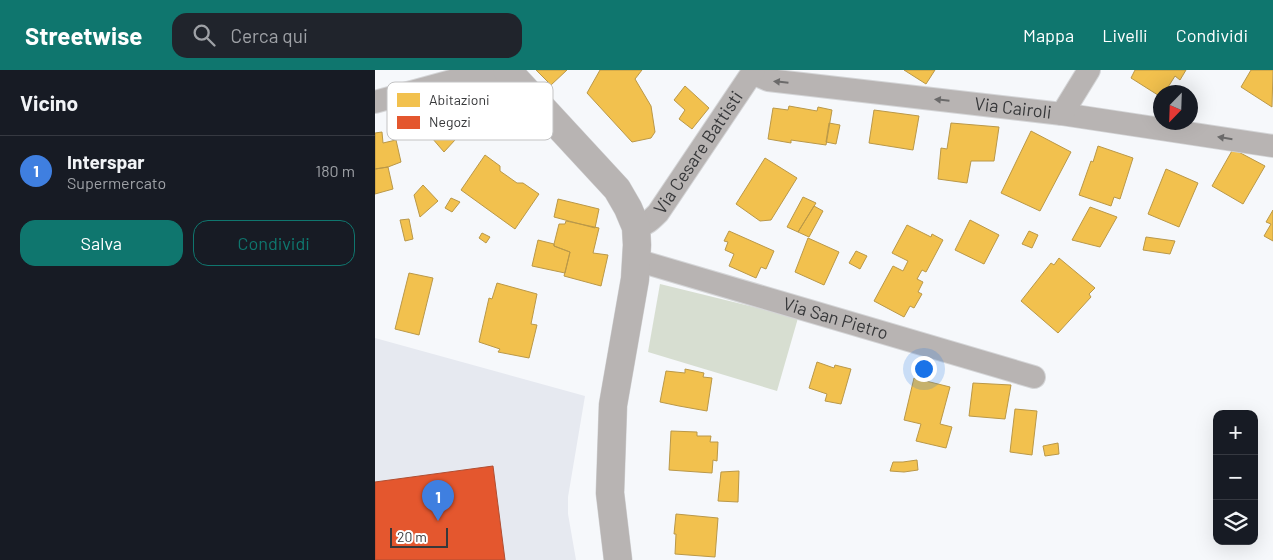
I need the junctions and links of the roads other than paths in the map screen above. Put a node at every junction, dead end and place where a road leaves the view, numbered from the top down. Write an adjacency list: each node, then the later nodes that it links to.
1 (507, 70): 4 (street); 5 (street)
2 (1089, 70): 6 (street)
3 (753, 72): 6 (street, Via Cairoli, one-way to 3); 9 (street, Via Cesare Battisti)
4 (448, 82)
5 (518, 82)
6 (1062, 114): 8 (street, Via Cairoli, one-way to 6)
7 (553, 120): 9 (street)
8 (1273, 146)
9 (636, 227): 10 (street)
10 (636, 260): 11 (street, Via San Pietro); 12 (street)
11 (1034, 376)
12 (613, 405): 13 (street); 14 (street)
13 (599, 560)
14 (618, 560)

